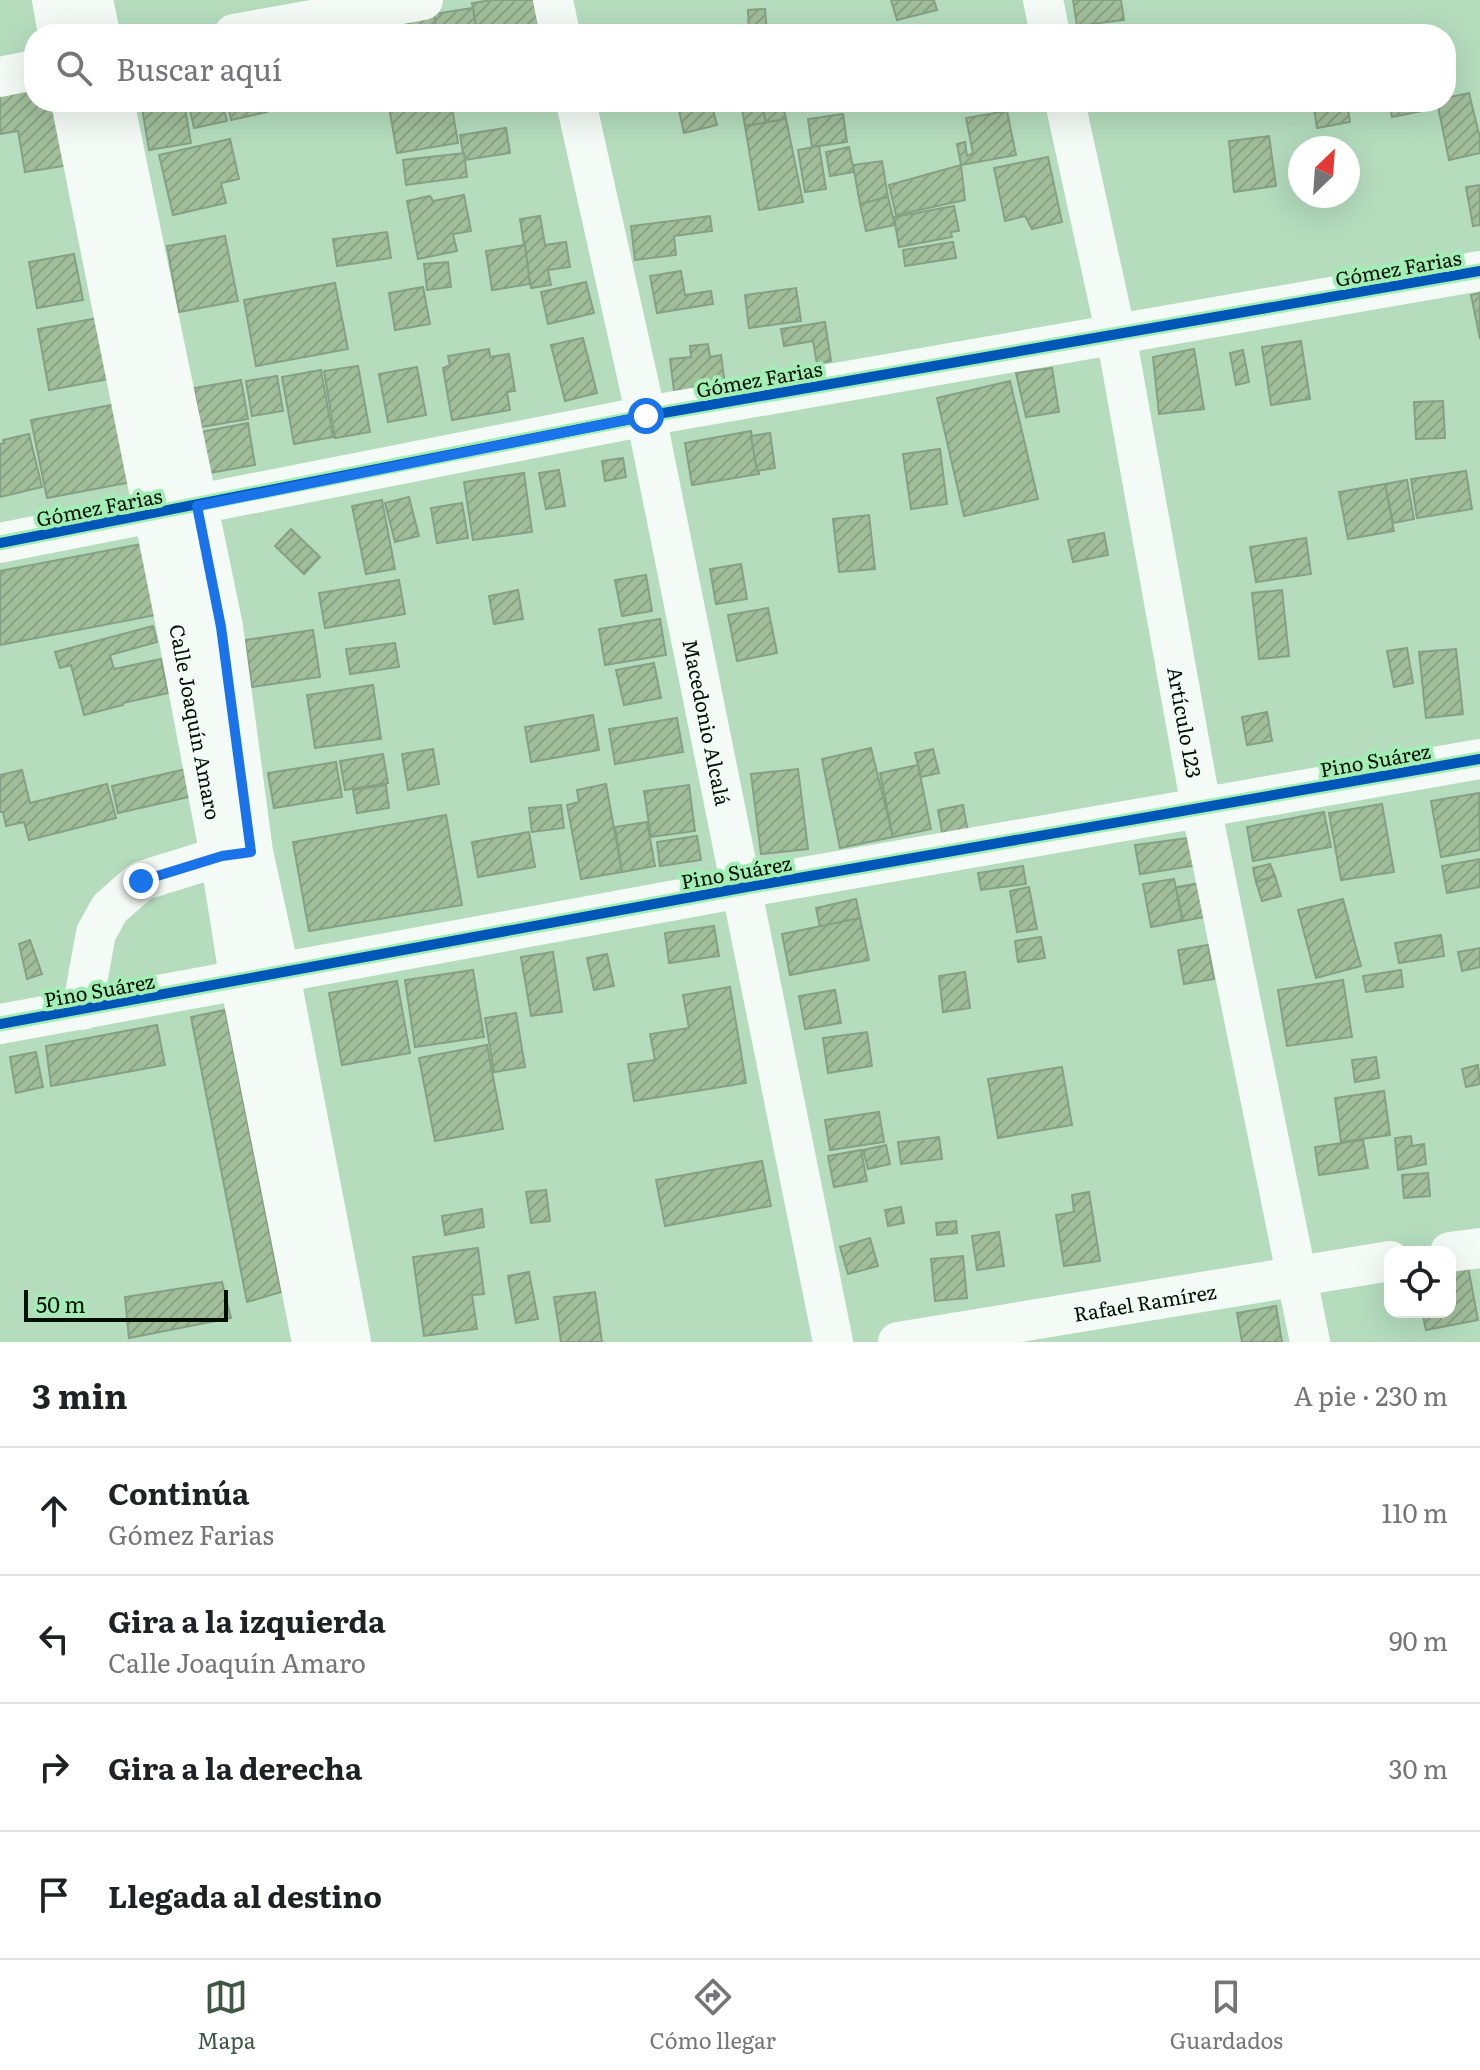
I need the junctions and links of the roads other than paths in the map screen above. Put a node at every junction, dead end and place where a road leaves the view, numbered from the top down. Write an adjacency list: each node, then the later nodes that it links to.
1 (54, 0): 6 (main road)
2 (91, 0): 7 (main road)
3 (423, 0): 8 (street)
4 (553, 0): 9 (street)
5 (1043, 0): 10 (street)
6 (58, 24)
7 (96, 24)
8 (290, 24)
9 (558, 24)
10 (1048, 24)
11 (24, 72): 12 (street)
12 (0, 77)
13 (76, 112): 20 (main road, Calle Joaquín Amaro)
14 (114, 112): 20 (main road, Calle Joaquín Amaro)
15 (578, 112): 19 (street, Macedonio Alcalá)
16 (1067, 112): 18 (street, Artículo 123)
17 (1480, 271): 18 (street, Gómez Farias)
18 (1116, 335): 19 (street, Gómez Farias); 23 (street, Artículo 123)
19 (646, 416): 20 (street, Gómez Farias); 25 (street, Macedonio Alcalá)
20 (176, 510): 21 (street, Gómez Farias); 24 (main road, Calle Joaquín Amaro)
21 (0, 543)
22 (1480, 759): 23 (street, Pino Suárez)
23 (1201, 807): 25 (street, Pino Suárez); 32 (street, Artículo 123)
24 (236, 854): 26 (main road, Calle Joaquín Amaro); 27 (street)
25 (741, 888): 26 (street, Pino Suárez); 35 (street, Macedonio Alcalá)
26 (260, 978): 27 (street, Pino Suárez); 33 (main road, Calle Joaquín Amaro); 34 (main road, Calle Joaquín Amaro)
27 (82, 1010): 28 (street, Pino Suárez)
28 (0, 1024)
29 (1480, 1248): 30 (street)
30 (1456, 1251)
31 (1384, 1262): 32 (street, Rafael Ramírez)
32 (1298, 1276): 36 (street, Rafael Ramírez); 37 (street, Artículo 123)
33 (314, 1342)
34 (349, 1342)
35 (833, 1342)
36 (898, 1342)
37 (1310, 1342)

